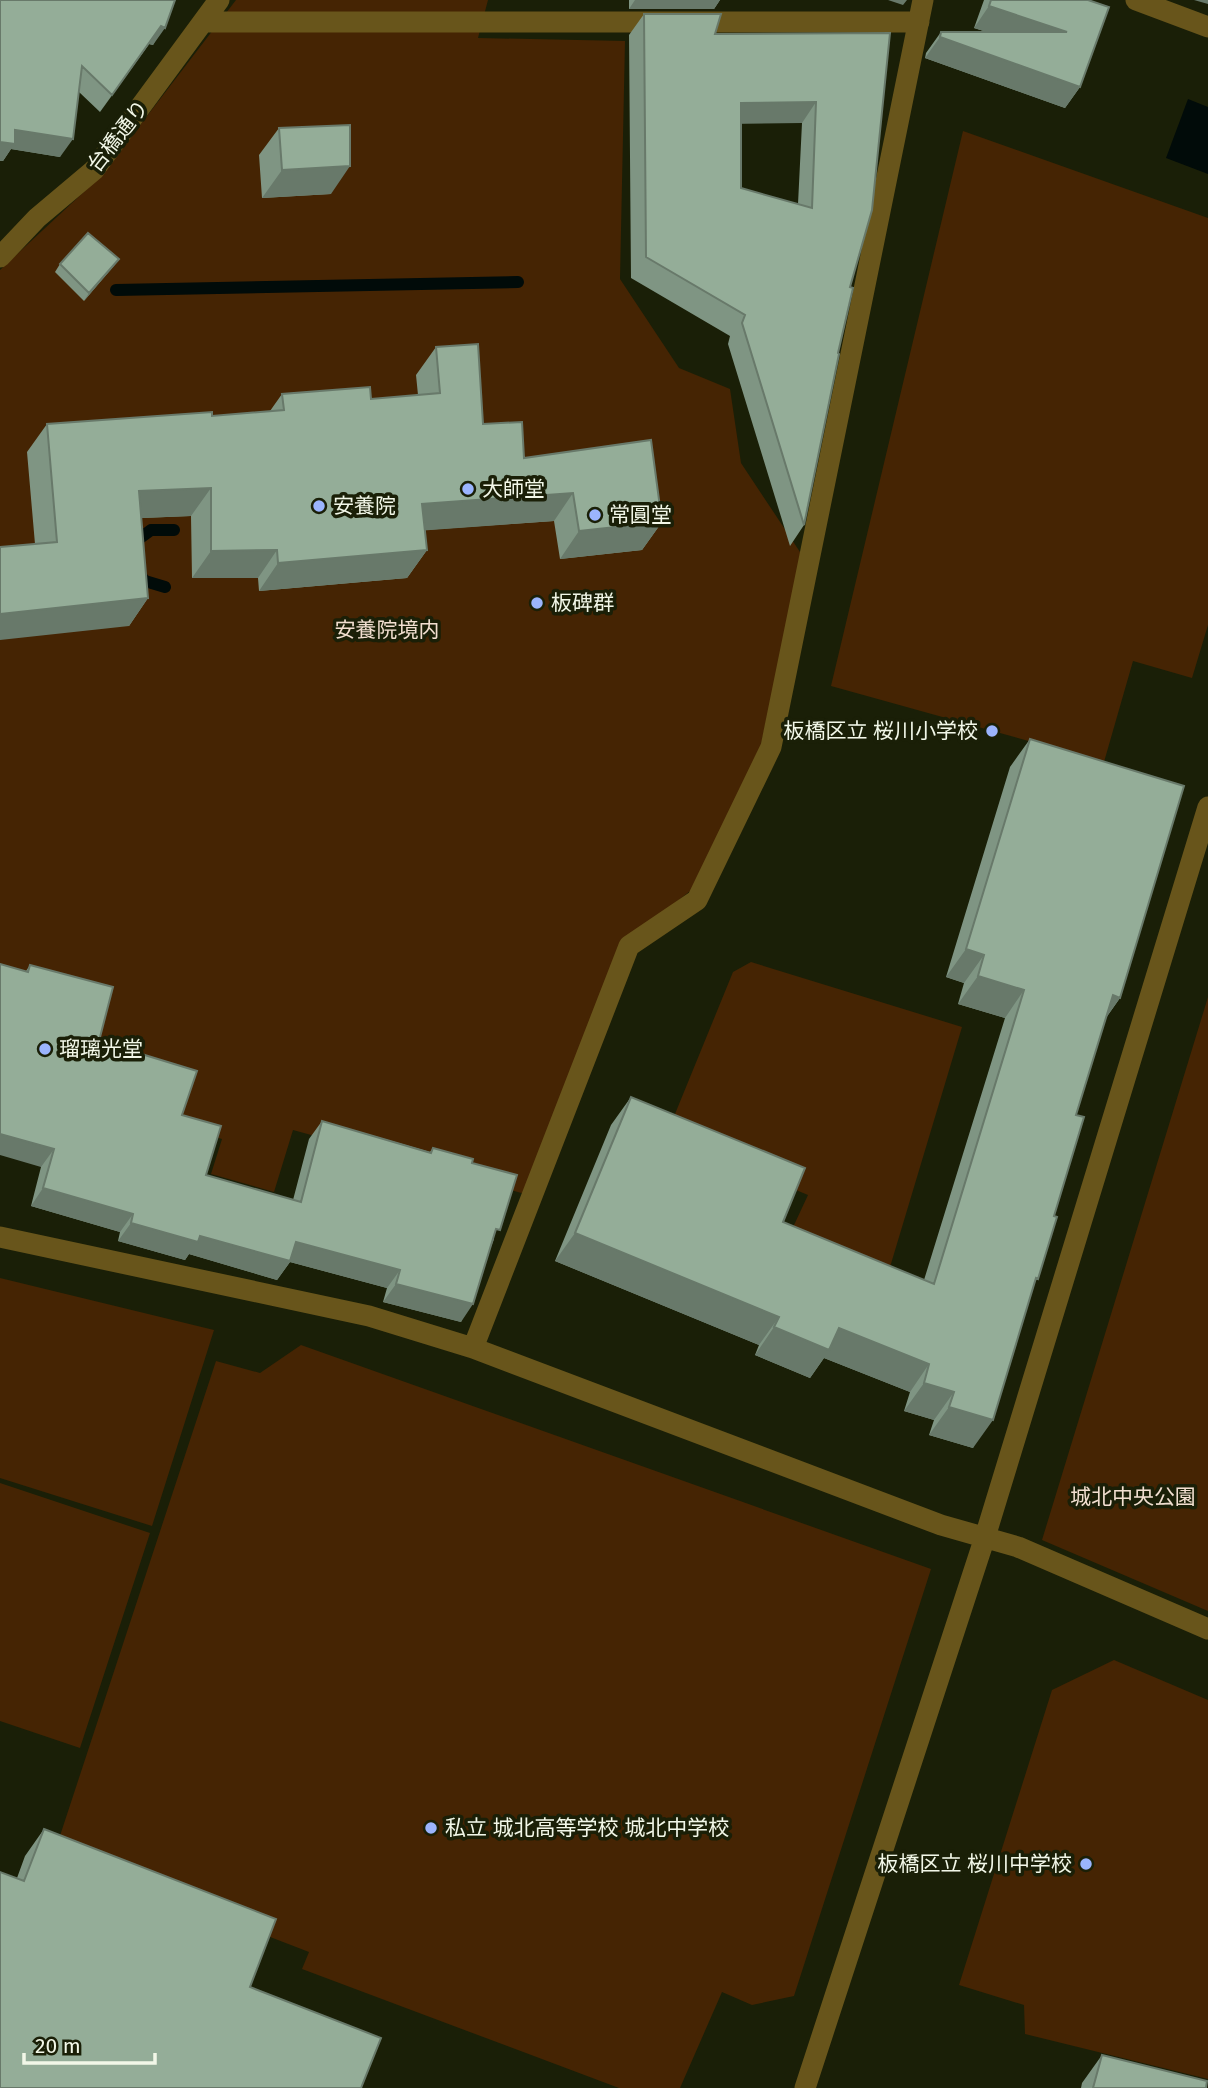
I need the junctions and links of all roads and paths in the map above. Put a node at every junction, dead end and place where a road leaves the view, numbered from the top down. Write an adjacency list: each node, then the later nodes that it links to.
1 (923, 0): 4 (street)
2 (1136, 0): 5 (street)
3 (209, 7): 4 (street); 6 (street, 台橋通り)
4 (919, 22): 9 (street)
5 (1208, 27)
6 (0, 257)
7 (1208, 807): 10 (street)
8 (0, 1237): 9 (street)
9 (473, 1348): 10 (street)
10 (985, 1537): 11 (street); 12 (street)
11 (1208, 1629)
12 (808, 2080): 13 (street)
13 (827, 2088)

